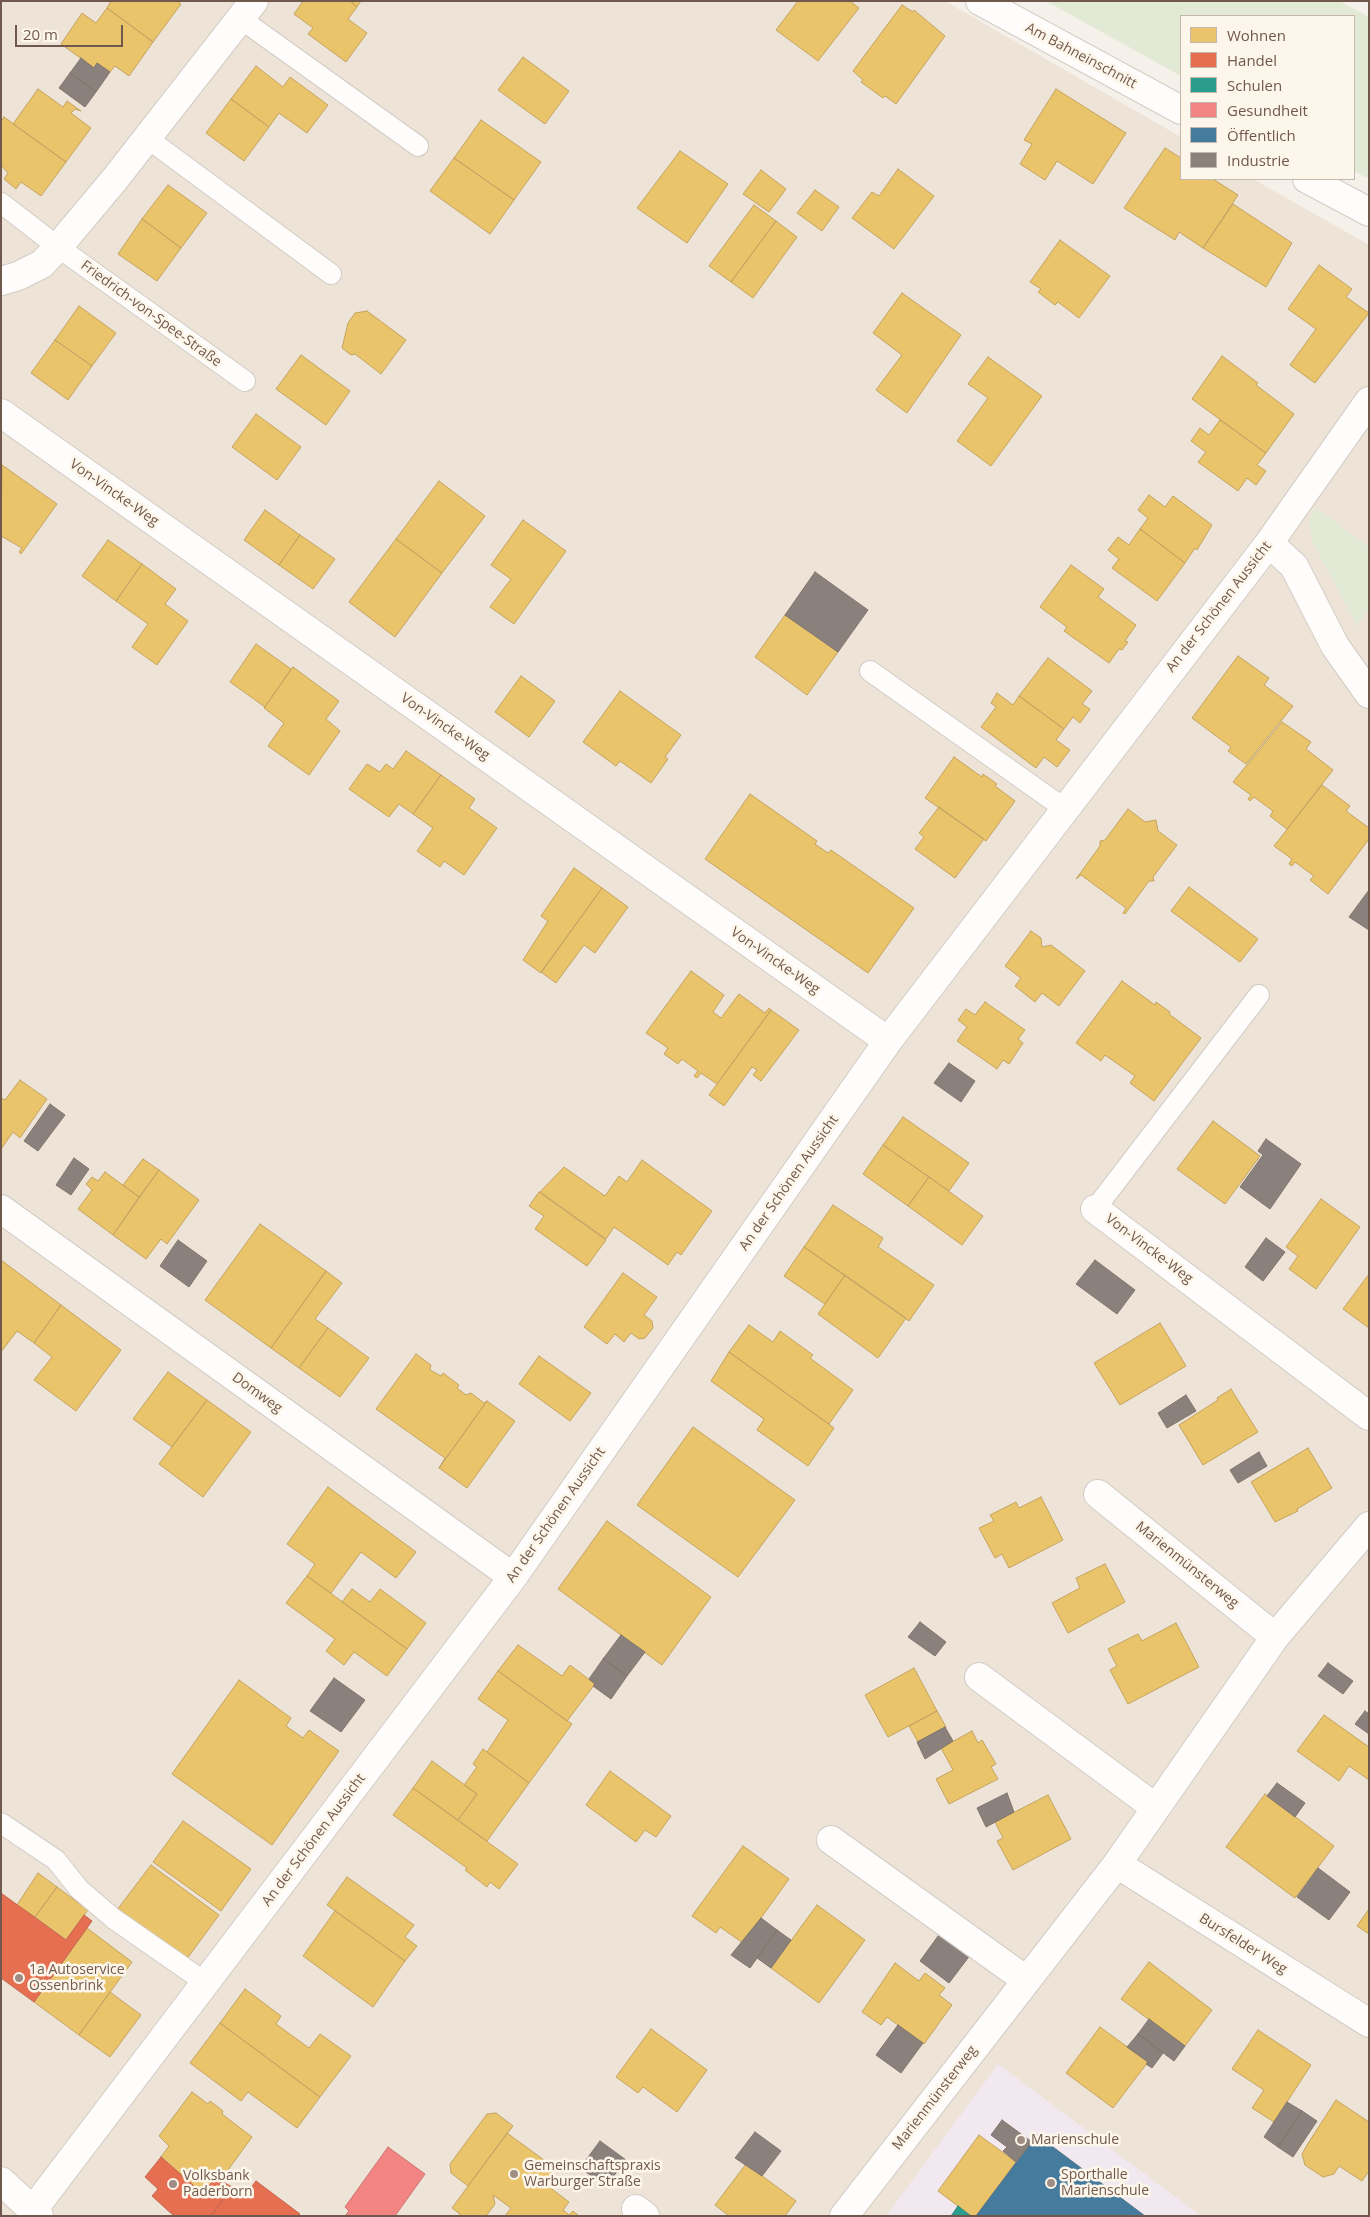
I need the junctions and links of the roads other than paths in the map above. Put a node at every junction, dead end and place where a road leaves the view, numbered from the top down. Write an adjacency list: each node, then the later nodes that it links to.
1 (980, 1): 3 (street, Am Bahneinschnitt)
2 (247, 10): 4 (street); 5 (lane)
3 (1180, 109)
4 (147, 138): 9 (street); 10 (lane)
5 (418, 146)
6 (1310, 180): 8 (street)
7 (1, 203): 9 (lane, Friedrich-von-Spee-Straße)
8 (1369, 212)
9 (58, 247): 11 (street); 12 (lane, Friedrich-von-Spee-Straße)
10 (331, 274)
11 (1, 281)
12 (245, 381)
13 (1369, 401): 15 (street, An der Schönen Aussicht)
14 (1, 413): 20 (street, Von-Vincke-Weg)
15 (1269, 543): 17 (street); 18 (street, An der Schönen Aussicht)
16 (870, 671): 18 (lane)
17 (1369, 694)
18 (1065, 809): 20 (street, An der Schönen Aussicht)
19 (1258, 995): 22 (lane, Von-Vincke-Weg)
20 (888, 1041): 26 (street, An der Schönen Aussicht)
21 (1, 1209): 26 (street, Domweg)
22 (1095, 1209): 23 (street, Von-Vincke-Weg)
23 (1369, 1416)
24 (1098, 1494): 27 (street, Marienmünsterweg)
25 (1369, 1526): 27 (street, Marienmünsterweg)
26 (513, 1577): 34 (street, An der Schönen Aussicht)
27 (1276, 1637): 29 (street, Marienmünsterweg)
28 (980, 1677): 29 (street)
29 (1156, 1808): 32 (street, Marienmünsterweg)
30 (1, 1823): 34 (lane)
31 (831, 1840): 33 (street)
32 (1117, 1864): 33 (street, Marienmünsterweg); 35 (street, Bursfelder Weg)
33 (1026, 1980): 38 (street, Marienmünsterweg)
34 (206, 1983): 37 (street, An der Schönen Aussicht)
35 (1369, 2023)
36 (1, 2181): 37 (street)
37 (36, 2213)
38 (844, 2216)

